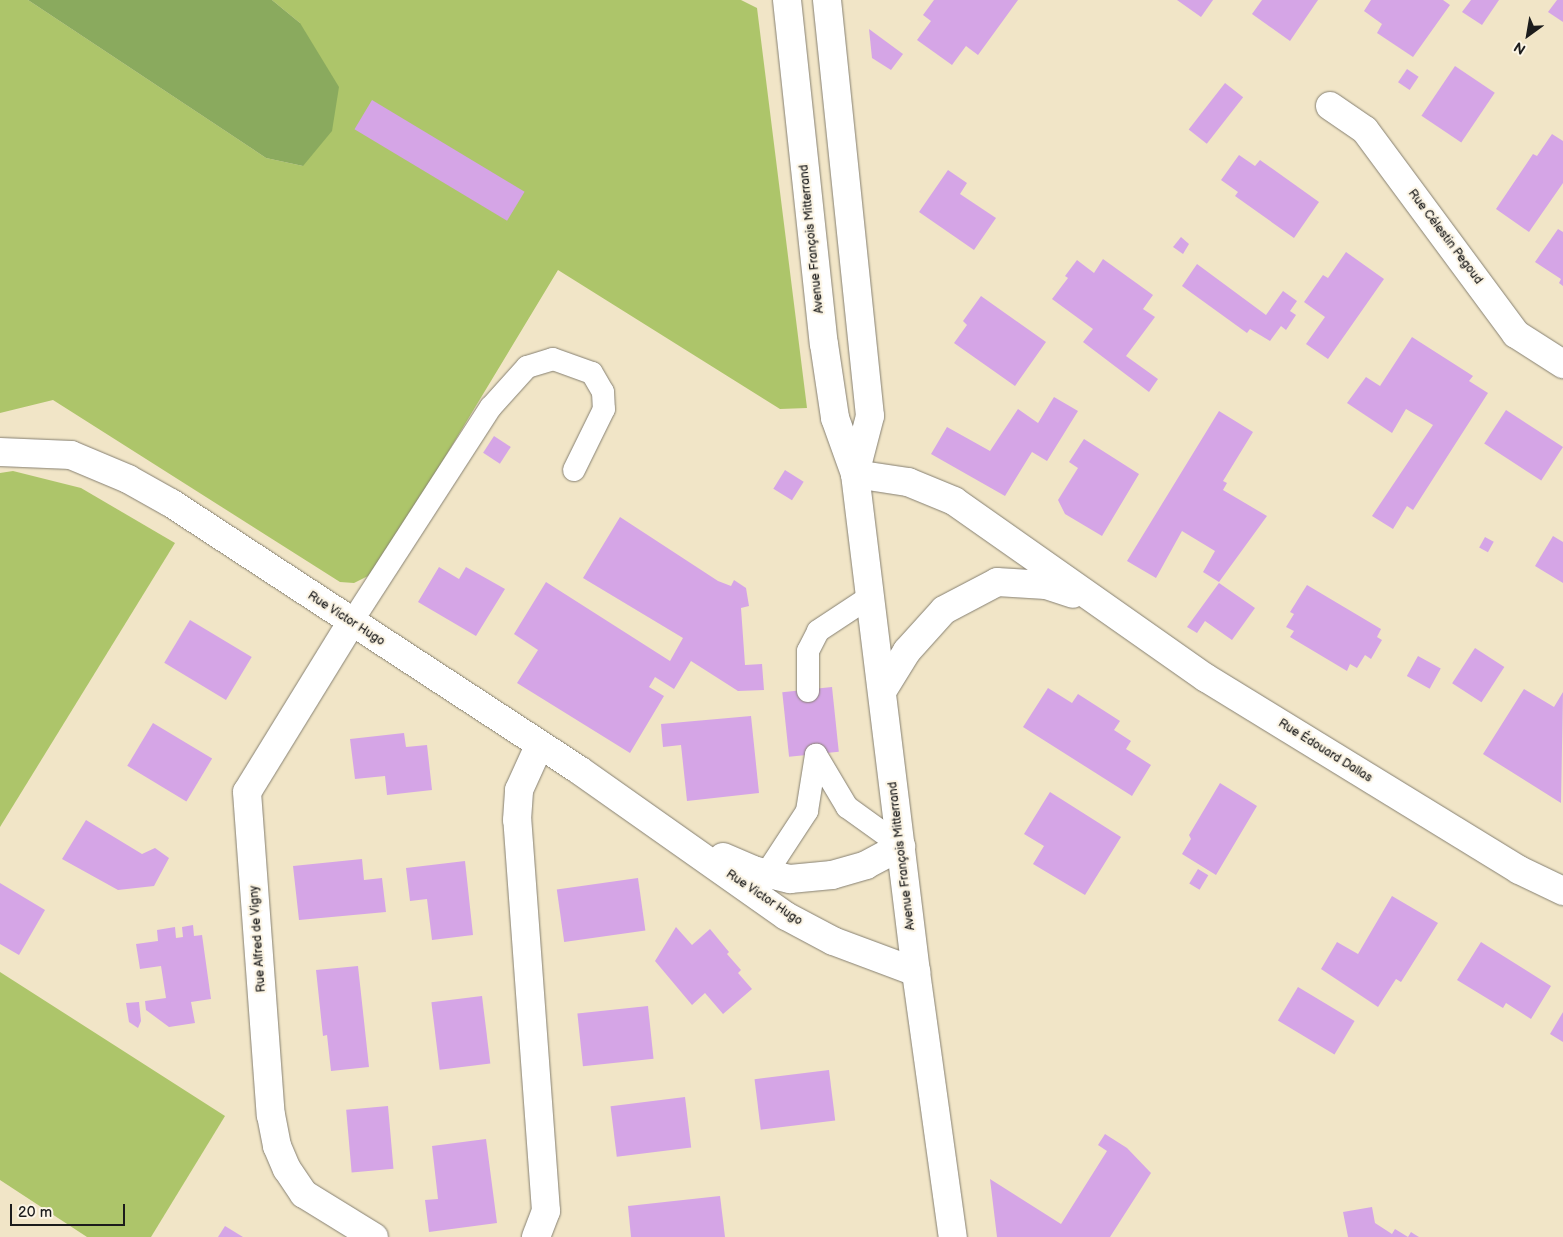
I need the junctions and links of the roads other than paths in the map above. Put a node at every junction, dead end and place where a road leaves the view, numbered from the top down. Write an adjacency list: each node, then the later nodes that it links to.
1 (786, 0): 7 (street, Avenue François Mitterrand)
2 (827, 0): 7 (street, Avenue François Mitterrand)
3 (1330, 106): 4 (street, Rue Célestin Pegoud)
4 (1563, 364)
5 (0, 452): 10 (street, Rue Victor Hugo)
6 (574, 470): 10 (lane)
7 (855, 474): 8 (street, Avenue François Mitterrand); 9 (street, Rue Édouard Dallas)
8 (871, 596): 11 (street, Avenue François Mitterrand); 12 (lane)
9 (1092, 600): 11 (street, Rue Édouard Dallas); 16 (street, Rue Édouard Dallas)
10 (352, 622): 13 (street, Rue Victor Hugo); 18 (street, Rue Alfred de Vigny)
11 (883, 690): 14 (street, Avenue François Mitterrand)
12 (808, 691)
13 (539, 746): 15 (street, Rue Victor Hugo); 19 (street)
14 (901, 846): 15 (street, Rue Victor Hugo); 15 (lane); 17 (street, Avenue François Mitterrand)
15 (760, 882): 17 (street, Rue Victor Hugo)
16 (1563, 891)
17 (916, 972): 20 (street, Avenue François Mitterrand)
18 (374, 1237)
19 (536, 1237)
20 (953, 1237)

